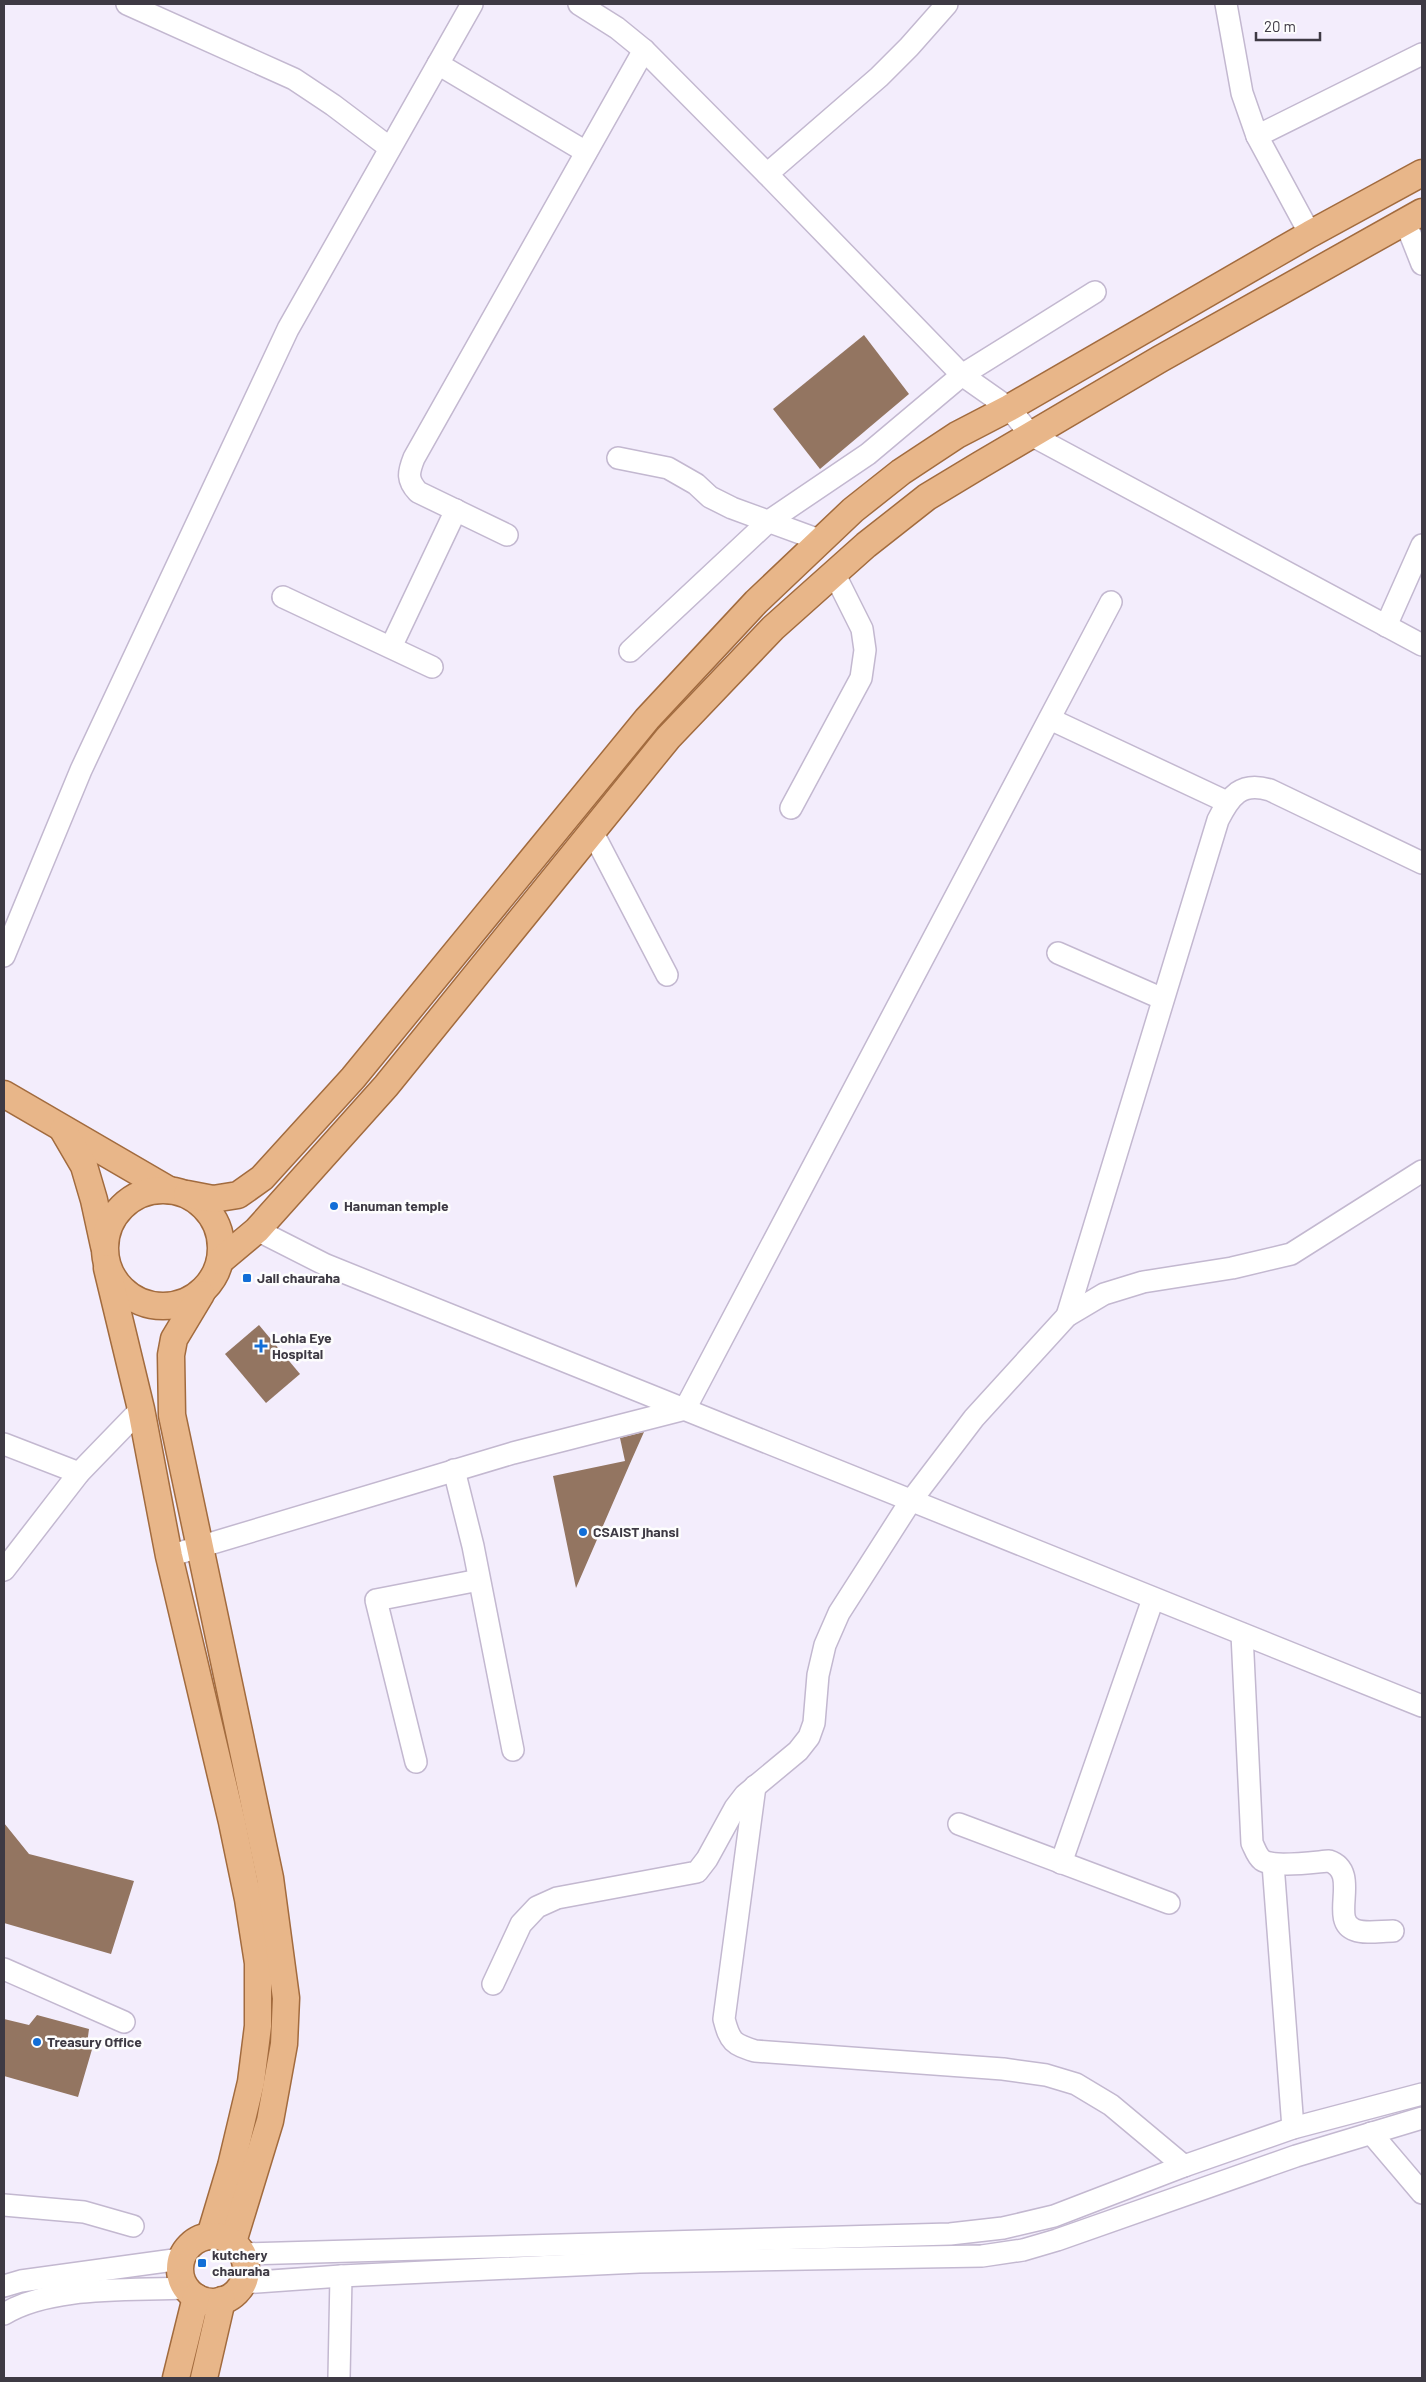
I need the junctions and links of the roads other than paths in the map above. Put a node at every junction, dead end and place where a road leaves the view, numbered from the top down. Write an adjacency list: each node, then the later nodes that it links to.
1 (127, 4): 10 (street)
2 (472, 4): 8 (street)
3 (579, 4): 6 (street)
4 (947, 4): 13 (street)
5 (1226, 4): 9 (street)
6 (644, 50): 11 (street); 13 (street)
7 (1422, 54): 9 (street)
8 (438, 64): 10 (street); 11 (street)
9 (1257, 136): 15 (street)
10 (390, 148): 41 (street)
11 (586, 152): 22 (street)
12 (1422, 173): 15 (main road)
13 (767, 174): 18 (street)
14 (1414, 216): 16 (street); 20 (main road)
15 (1310, 234): 19 (main road)
16 (1422, 264)
17 (1095, 292): 18 (street)
18 (962, 375): 19 (street); 23 (street)
19 (1009, 408): 20 (street); 25 (main road)
20 (1031, 435): 27 (main road); 30 (street)
21 (618, 458): 23 (street)
22 (456, 510): 24 (street); 32 (street)
23 (769, 521): 25 (street); 33 (street)
24 (507, 535)
25 (822, 540): 47 (main road)
26 (1422, 545): 30 (street)
27 (834, 573): 37 (street); 38 (main road)
28 (283, 597): 32 (street)
29 (1111, 602): 35 (street)
30 (1386, 626): 31 (street)
31 (1422, 644)
32 (391, 647): 34 (street)
33 (630, 651)
34 (432, 667)
35 (1050, 718): 36 (street); 54 (street)
36 (1227, 802): 39 (street); 43 (street)
37 (791, 808)
38 (592, 831): 42 (street); 48 (main road)
39 (1422, 863)
40 (1058, 954): 43 (street)
41 (4, 956)
42 (667, 975)
43 (1163, 999): 52 (street)
44 (4, 1094): 45 (main road)
45 (63, 1130): 47 (main road); 49 (main road)
46 (1422, 1171): 52 (street)
47 (178, 1192): 49 (main road); 50 (main road)
48 (257, 1230): 50 (main road); 54 (street)
49 (106, 1258): 51 (main road); 53 (main road)
50 (220, 1261): 51 (main road)
51 (201, 1294): 59 (main road)
52 (1067, 1316): 58 (street)
53 (141, 1409): 57 (street); 60 (main road)
54 (685, 1410): 56 (street); 58 (street)
55 (4, 1444): 57 (street)
56 (454, 1470): 59 (street); 62 (street)
57 (79, 1473): 61 (street)
58 (910, 1502): 63 (street); 68 (street)
59 (201, 1547): 60 (street); 85 (main road)
60 (169, 1556): 85 (main road)
61 (4, 1570)
62 (480, 1580): 66 (street); 67 (street)
63 (1153, 1599): 64 (street); 70 (street)
64 (1242, 1634): 65 (street); 71 (street)
65 (1422, 1706)
66 (514, 1750)
67 (416, 1762)
68 (755, 1786): 75 (street); 81 (street)
69 (959, 1824): 70 (street)
70 (1061, 1863): 72 (street)
71 (1273, 1864): 73 (street); 79 (street)
72 (1170, 1903)
73 (1393, 1930)
74 (4, 1969): 76 (street)
75 (493, 1984)
76 (124, 2022)
77 (1422, 2094): 79 (street)
78 (1422, 2118): 80 (street)
79 (1293, 2128): 81 (street)
80 (1371, 2133): 82 (street); 87 (street)
81 (1184, 2166): 85 (street)
82 (1419, 2185)
83 (4, 2205): 84 (street)
84 (133, 2226)
85 (228, 2244): 86 (main road); 88 (main road)
86 (181, 2259): 89 (street); 90 (main road)
87 (341, 2276): 88 (street); 95 (street)
88 (242, 2283): 91 (main road)
89 (4, 2286)
90 (191, 2293): 91 (main road); 92 (street); 93 (main road)
91 (222, 2300): 94 (main road)
92 (5, 2310)
93 (176, 2378)
94 (204, 2378)
95 (339, 2378)

